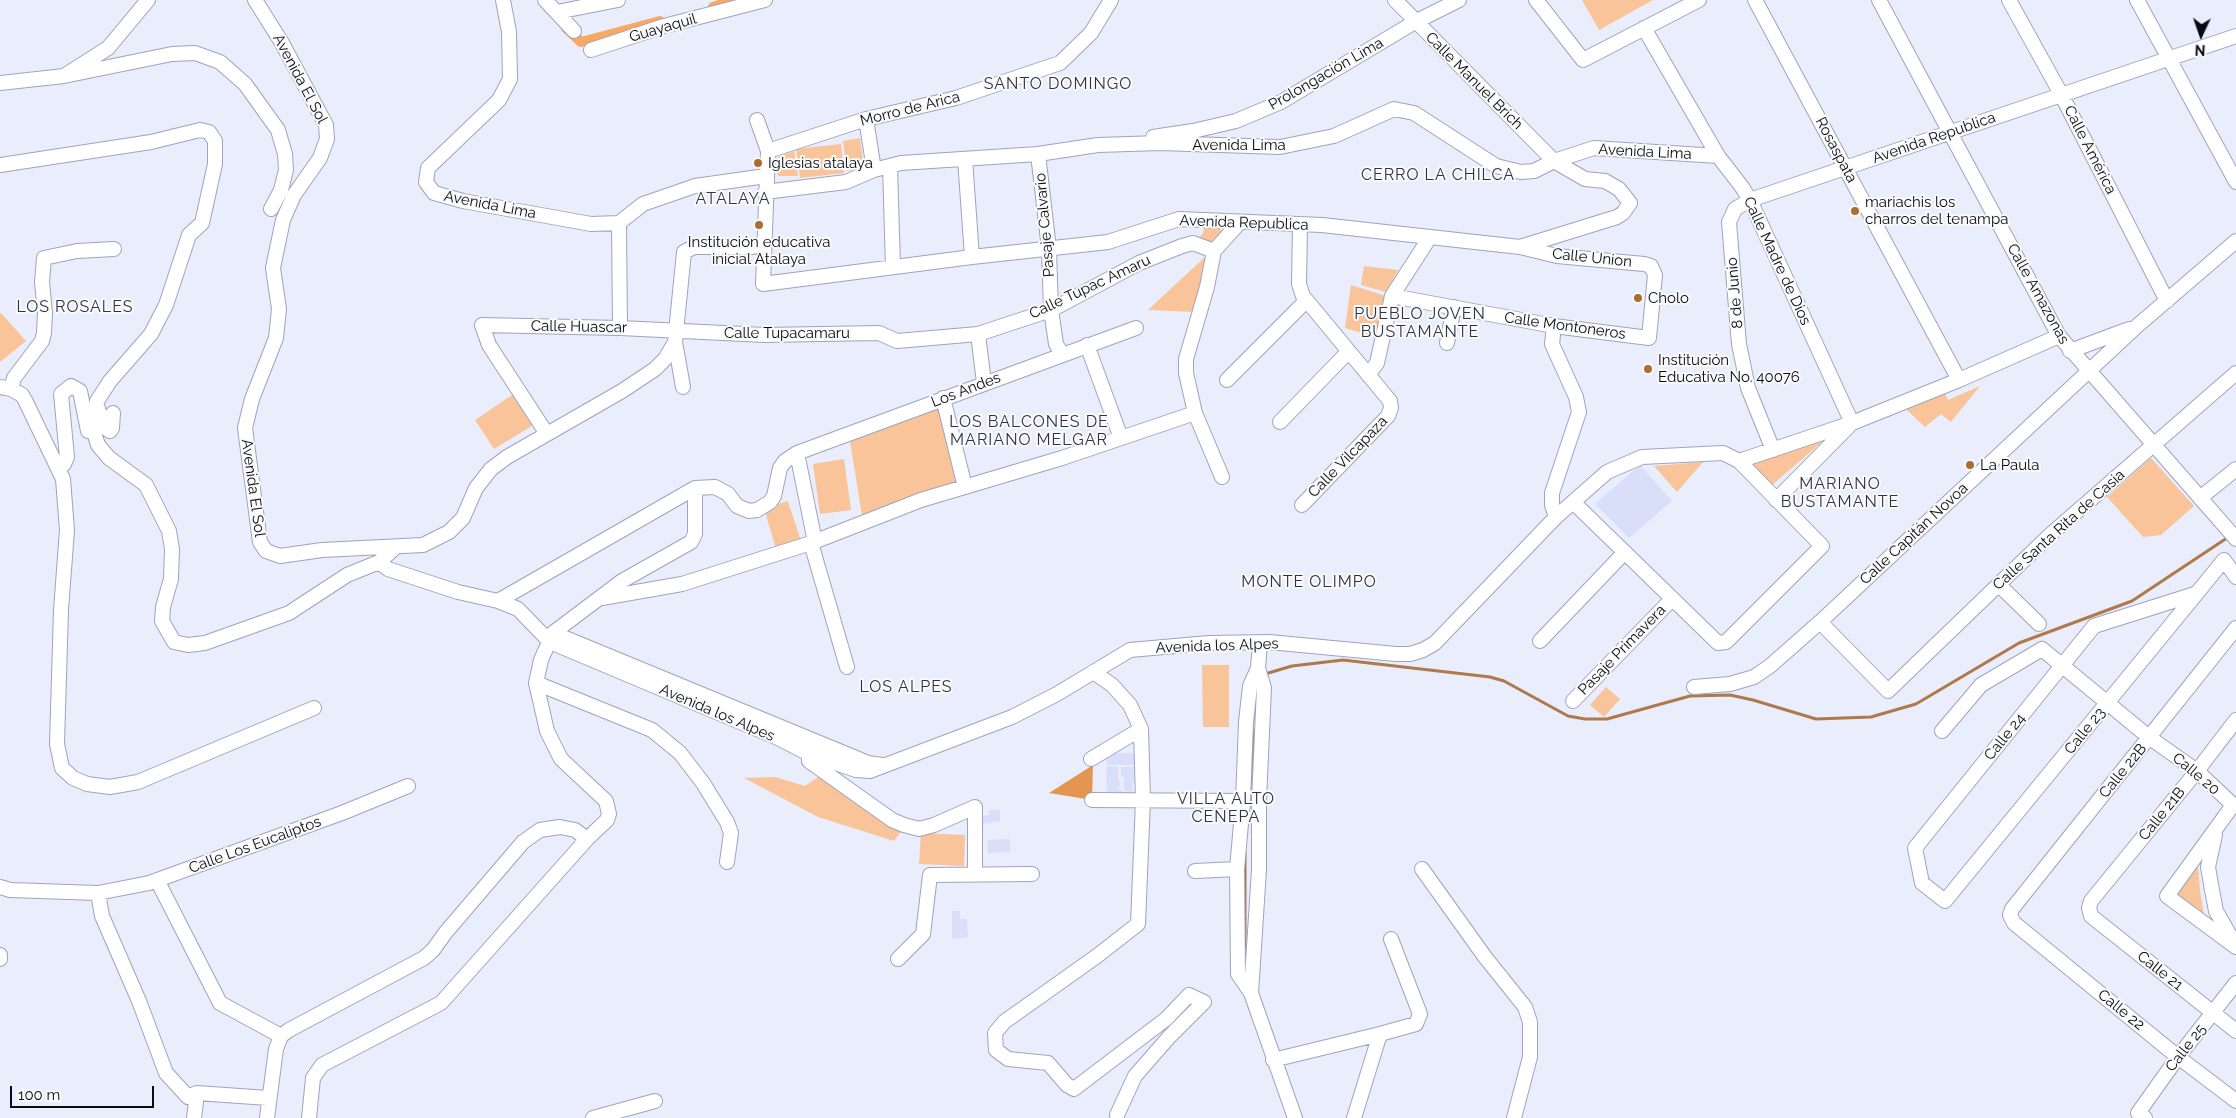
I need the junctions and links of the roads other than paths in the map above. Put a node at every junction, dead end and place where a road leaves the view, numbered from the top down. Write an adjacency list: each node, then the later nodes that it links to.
1 (148, 0): 23 (street)
2 (255, 0): 108 (street, Avenida El Sol)
3 (503, 0): 45 (street, Avenida Lima)
4 (545, 0): 16 (street)
5 (618, 0): 16 (street)
6 (765, 0): 21 (street, Guayaquil)
7 (1111, 0): 26 (street, Morro de Arica)
8 (1394, 0): 17 (street, Calle Manuel Brich)
9 (1459, 0): 17 (street, Prolongación Lima)
10 (1536, 0): 18 (street)
11 (1699, 0): 18 (street)
12 (1755, 0): 37 (street, Rosaspata)
13 (1879, 0): 28 (street, Calle Amazonas)
14 (2009, 0): 25 (street, Calle América)
15 (2137, 0): 22 (street)
16 (557, 12): 19 (street)
17 (1415, 22): 29 (street, Prolongación Lima); 34 (street, Calle Manuel Brich)
18 (1644, 28): 32 (street, Calle Madre de Dios)
19 (574, 31)
20 (2236, 36): 22 (street, Avenida Republica)
21 (591, 50)
22 (2170, 59): 25 (street, Avenida Republica); 40 (street)
23 (64, 76): 24 (street); 43 (street)
24 (0, 83)
25 (2061, 94): 28 (street, Avenida Republica); 58 (street, Calle América)
26 (866, 119): 30 (street, Morro de Arica); 38 (street)
27 (757, 120): 30 (street)
28 (1950, 133): 37 (street, Avenida Republica); 66 (street, Calle Amazonas)
29 (1098, 145): 31 (street, Avenida Lima); 34 (street, Avenida Lima)
30 (768, 151): 39 (street)
31 (1038, 154): 33 (street, Avenida Lima); 52 (street, Pasaje Calvario)
32 (1718, 156): 34 (street, Avenida Lima); 42 (street, Calle Madre de Dios)
33 (965, 159): 36 (street, Avenida Lima); 54 (street)
34 (1554, 161): 50 (street, Avenida Republica)
35 (0, 165): 84 (street)
36 (890, 166): 38 (street, Avenida Lima); 55 (street)
37 (1845, 168): 42 (street, Avenida Republica); 79 (street, Rosaspata)
38 (874, 170): 41 (street, Avenida Lima)
39 (766, 176): 41 (street); 45 (street)
40 (2236, 182)
41 (766, 192): 49 (street)
42 (1750, 200): 88 (street, Calle Madre de Dios); 93 (street, 8 de Junio)
43 (271, 210)
44 (1240, 222): 46 (street, Avenida Republica); 52 (street, Avenida Republica); 53 (street)
45 (618, 223): 63 (street)
46 (1300, 225): 47 (street, Avenida Republica); 57 (street)
47 (1430, 237): 50 (street, Avenida Republica); 56 (street)
48 (2236, 241): 58 (street, Calle Capitán Novoa)
49 (765, 244): 55 (street, Avenida Republica); 67 (street)
50 (1520, 247): 68 (street, Calle Union)
51 (114, 249): 82 (street)
52 (1048, 249): 54 (street, Avenida Republica); 60 (street, Pasaje Calvario)
53 (1214, 251): 60 (street, Calle Tupac Amaru); 86 (street)
54 (972, 257): 55 (street, Avenida Republica)
55 (893, 267)
56 (1392, 296): 59 (street, Calle Montoneros); 77 (street)
57 (1306, 300): 73 (street); 78 (street)
58 (2167, 301): 62 (street, Calle Capitán Novoa)
59 (1454, 307): 61 (street, Calle Montoneros); 70 (street)
60 (1051, 310): 65 (street, Calle Tupac Amaru); 74 (street, Pasaje Calvario)
61 (1554, 326): 68 (street, Calle Montoneros); 105 (street)
62 (2137, 326): 72 (street, Calle Capitán Novoa); 75 (street, Calle Capitán Novoa)
63 (620, 328): 67 (street, Calle Huascar); 89 (street, Calle Huascar)
64 (1136, 328): 71 (street, Los Andes)
65 (978, 334): 69 (street, Calle Tupac Amaru); 80 (street)
66 (2059, 336): 72 (street, Calle Amazonas); 79 (street)
67 (675, 337): 69 (street, Calle Tupacamaru); 81 (street); 89 (street, Avenida El Sol)
68 (1649, 338)
69 (897, 341)
70 (1447, 343)
71 (1087, 345): 74 (street, Los Andes); 90 (street)
72 (2070, 351): 75 (street, Calle Amazonas)
73 (1348, 352): 77 (street); 87 (street)
74 (1062, 354): 80 (street, Los Andes)
75 (2088, 371): 92 (street, Calle Amazonas); 117 (street, Calle Capitán Novoa)
76 (2236, 373): 92 (street, Calle Santa Rita de Casia)
77 (1368, 375): 104 (street, Calle Vilcapaza)
78 (1227, 380)
79 (1959, 380): 88 (street)
80 (984, 383): 83 (street, Los Andes)
81 (683, 387)
82 (6, 388): 96 (street)
83 (943, 398): 94 (street, Los Andes); 99 (street)
84 (96, 401): 85 (street); 91 (street)
85 (113, 413)
86 (1195, 413): 90 (street); 98 (street)
87 (1280, 422)
88 (1852, 422): 93 (street); 102 (street)
89 (547, 434): 108 (street, Avenida El Sol)
90 (1121, 438): 99 (street)
91 (98, 445): 96 (street); 110 (street)
92 (2153, 445): 101 (street, Calle Amazonas); 112 (street, Calle Santa Rita de Casia)
93 (1774, 450): 95 (street)
94 (797, 453): 100 (street); 107 (street)
95 (1739, 461): 102 (street); 103 (street, Avenida los Alpes)
96 (58, 467): 131 (street)
97 (2236, 469): 101 (street)
98 (1222, 477)
99 (965, 487): 107 (street)
100 (695, 488): 114 (street); 116 (street)
101 (2200, 498): 106 (street, Calle Amazonas)
102 (1776, 500): 115 (street)
103 (1574, 502): 105 (street, Avenida los Alpes); 109 (street)
104 (1302, 505)
105 (1556, 517): 122 (street, Avenida los Alpes)
106 (2232, 535)
107 (813, 542): 114 (street); 124 (street)
108 (396, 547): 110 (street)
109 (1625, 552): 115 (street); 121 (street)
110 (379, 562): 116 (street)
111 (2236, 576): 113 (street, Calle 23)
112 (1999, 584): 117 (street, Calle Santa Rita de Casia); 118 (street)
113 (2195, 594): 123 (street, Calle 24); 130 (street, Calle 23)
114 (601, 599): 120 (street)
115 (1672, 599): 129 (street, Pasaje Primavera)
116 (498, 601): 120 (street)
117 (1820, 622): 128 (street, Calle Capitán Novoa)
118 (2038, 624)
119 (2236, 628): 135 (street, Calle 22B)
120 (551, 638): 127 (street); 136 (street, Avenida los Alpes); 138 (street, Avenida los Alpes)
121 (1540, 641)
122 (1260, 643): 125 (street, Avenida los Alpes); 126 (street)
123 (2062, 666): 130 (street, Calle 20); 134 (street, Calle 20); 155 (street, Calle 24)
124 (847, 667)
125 (1093, 672): 133 (street); 138 (street, Avenida los Alpes)
126 (1261, 675): 143 (street); 165 (street)
127 (536, 683): 145 (street); 146 (street)
128 (1694, 687)
129 (1573, 701)
130 (2107, 703): 135 (street, Calle 20); 155 (street, Calle 23)
131 (314, 708)
132 (2236, 720): 139 (street, Calle 21B)
133 (1141, 729): 137 (street); 142 (street)
134 (1942, 732)
135 (2150, 738): 139 (street, Calle 20); 157 (street, Calle 22B)
136 (808, 754): 138 (street, Avenida los Alpes); 151 (street)
137 (1091, 759)
138 (886, 765)
139 (2197, 771): 144 (street, Calle 20); 156 (street, Calle 21B)
140 (408, 786): 152 (street, Calle Los Eucaliptos)
141 (1092, 800): 142 (street)
142 (1143, 800): 143 (street); 176 (street)
143 (1243, 801): 147 (street)
144 (2235, 804): 159 (street); 160 (street)
145 (587, 839): 169 (street); 180 (street)
146 (727, 862)
147 (1237, 869): 149 (street); 165 (street)
148 (1422, 869): 184 (street)
149 (1194, 871)
150 (1032, 874): 151 (street)
151 (975, 875): 162 (street)
152 (157, 880): 154 (street, Calle Los Eucaliptos); 169 (street)
153 (0, 887): 154 (street, Calle Los Eucaliptos)
154 (98, 893): 172 (street)
155 (1945, 902)
156 (2089, 908): 166 (street, Calle 21)
157 (2010, 915): 170 (street, Calle 22)
158 (1391, 939): 168 (street)
159 (2236, 942)
160 (2236, 947)
161 (0, 955): 163 (street)
162 (898, 958)
163 (0, 960)
164 (2236, 983): 166 (street, Calle 25)
165 (1252, 993): 171 (street)
166 (2213, 1013): 167 (street, Calle 21); 170 (street, Calle 25)
167 (2236, 1031)
168 (1380, 1034): 171 (street); 183 (street)
169 (281, 1036): 173 (street)
170 (2178, 1057): 175 (street, Calle 22); 177 (street, Calle 25)
171 (1273, 1060): 182 (street)
172 (197, 1093): 173 (street); 178 (street)
173 (268, 1098): 179 (street)
174 (655, 1101): 181 (street)
175 (2236, 1101)
176 (1117, 1115)
177 (2141, 1116)
178 (194, 1118)
179 (267, 1118)
180 (309, 1118)
181 (593, 1118)
182 (1295, 1118)
183 (1354, 1118)
184 (1514, 1118)

